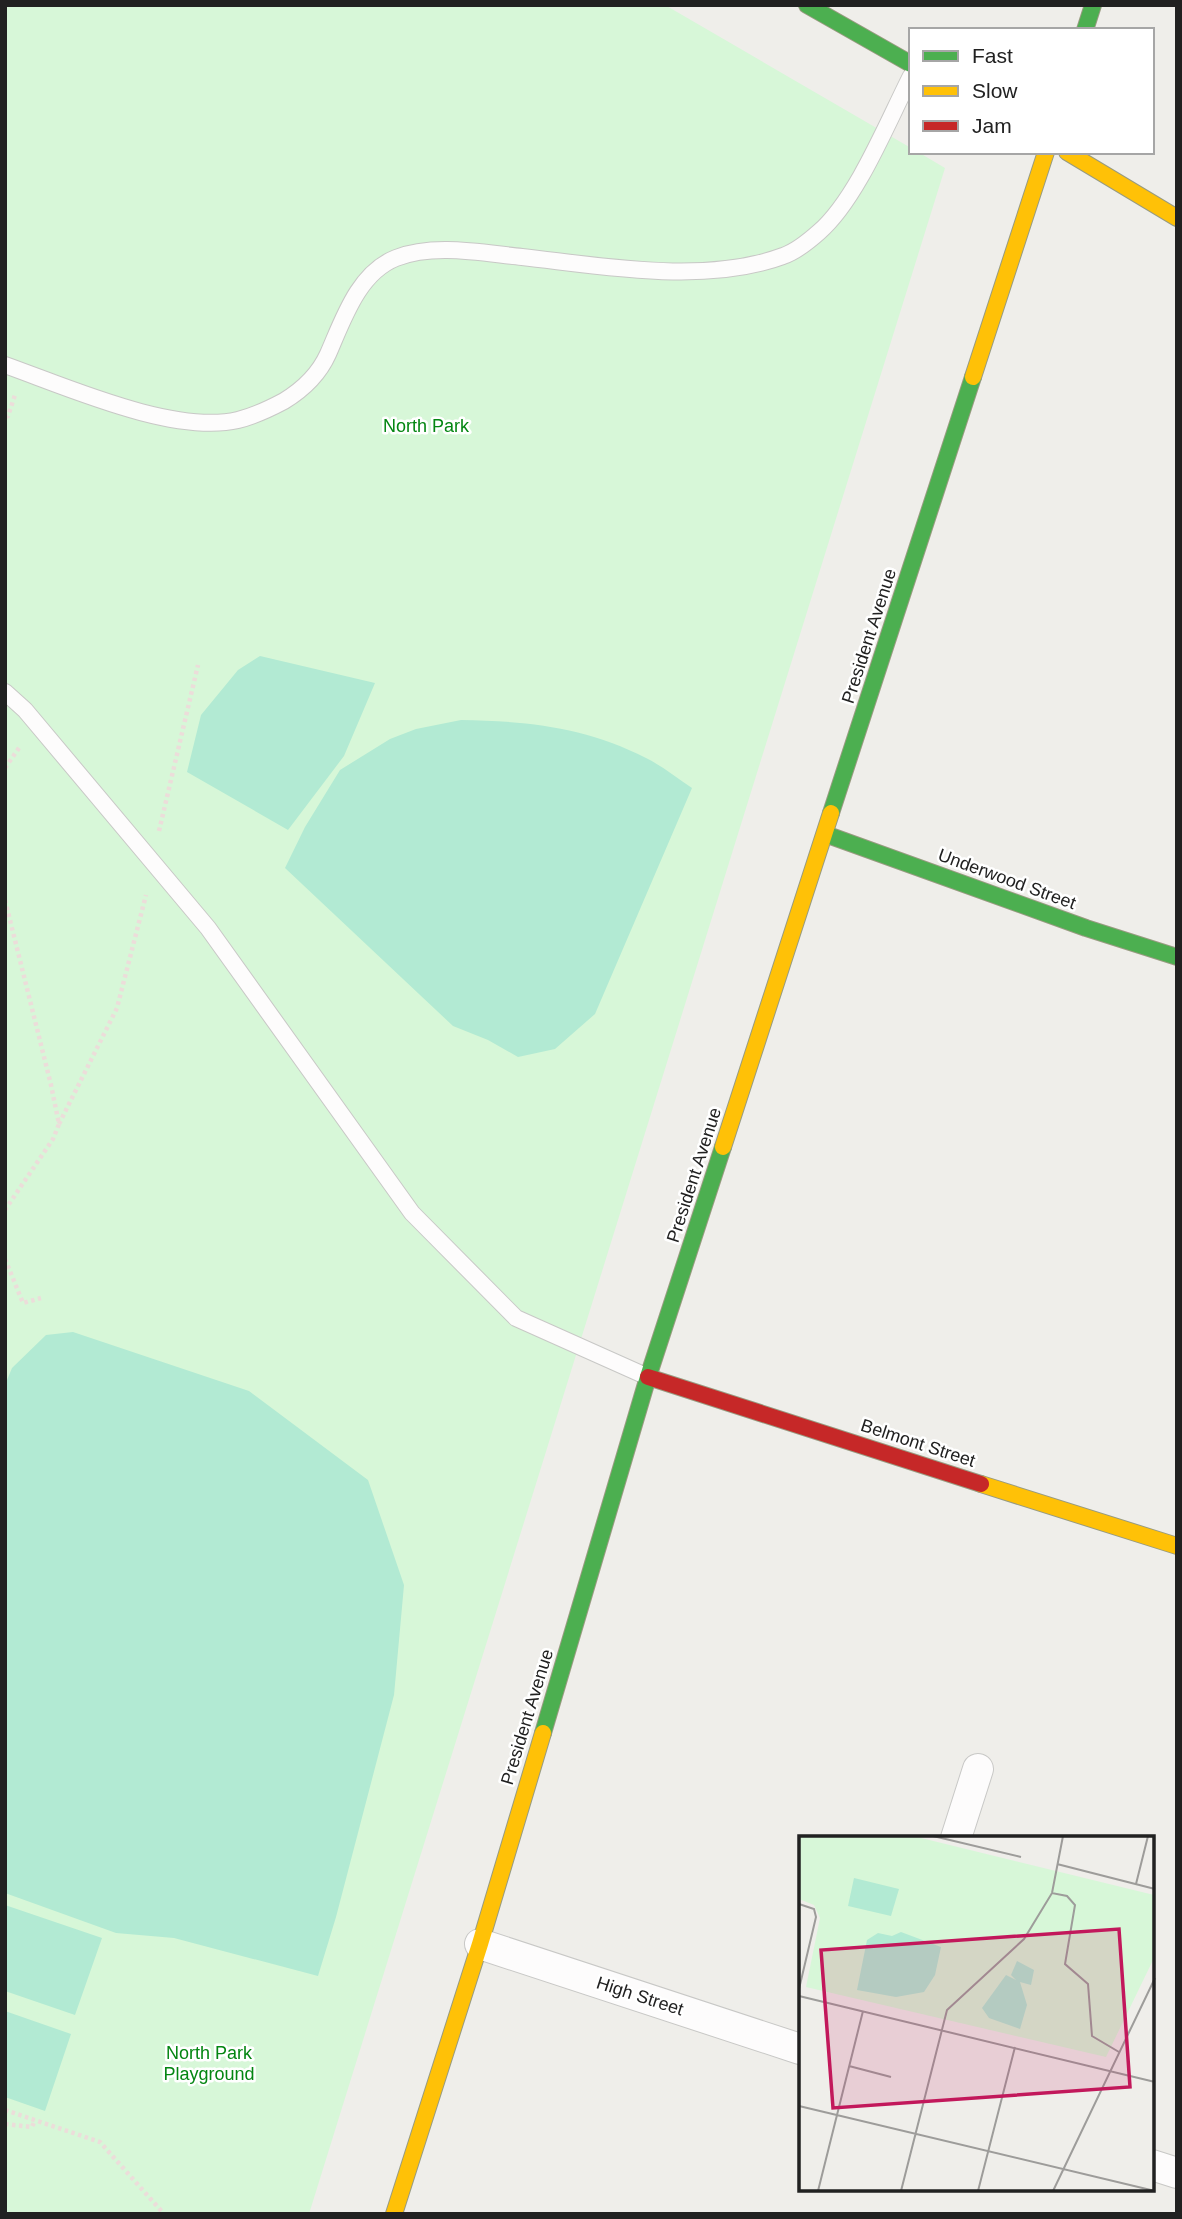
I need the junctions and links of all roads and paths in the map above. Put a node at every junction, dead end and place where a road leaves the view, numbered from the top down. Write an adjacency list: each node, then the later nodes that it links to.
1 (807, 5): 4 (main road)
2 (1093, 5): 3 (main road)
3 (1086, 28)
4 (909, 63)
5 (909, 80): 9 (lane)
6 (1044, 154): 12 (main road, President Avenue)
7 (1070, 154): 8 (main road)
8 (1177, 218)
9 (5, 365)
10 (198, 665): 13 (path)
11 (5, 692): 13 (lane)
12 (825, 834): 15 (main road, Underwood Street); 20 (main road, President Avenue)
13 (153, 863): 16 (path); 20 (lane)
14 (5, 900): 16 (path)
15 (1177, 957)
16 (59, 1124): 17 (path)
17 (5, 1210)
18 (5, 1259): 19 (path)
19 (41, 1298)
20 (648, 1377): 21 (main road, Belmont Street); 24 (main road, President Avenue)
21 (1177, 1546)
22 (978, 1769): 23 (street)
23 (957, 1836)
24 (480, 1944): 25 (street, High Street); 32 (main road, President Avenue)
25 (799, 2049)
26 (5, 2110): 27 (path)
27 (35, 2120): 28 (path); 31 (path)
28 (5, 2124)
29 (1154, 2166): 30 (street)
30 (1177, 2173)
31 (164, 2214)
32 (394, 2214)

